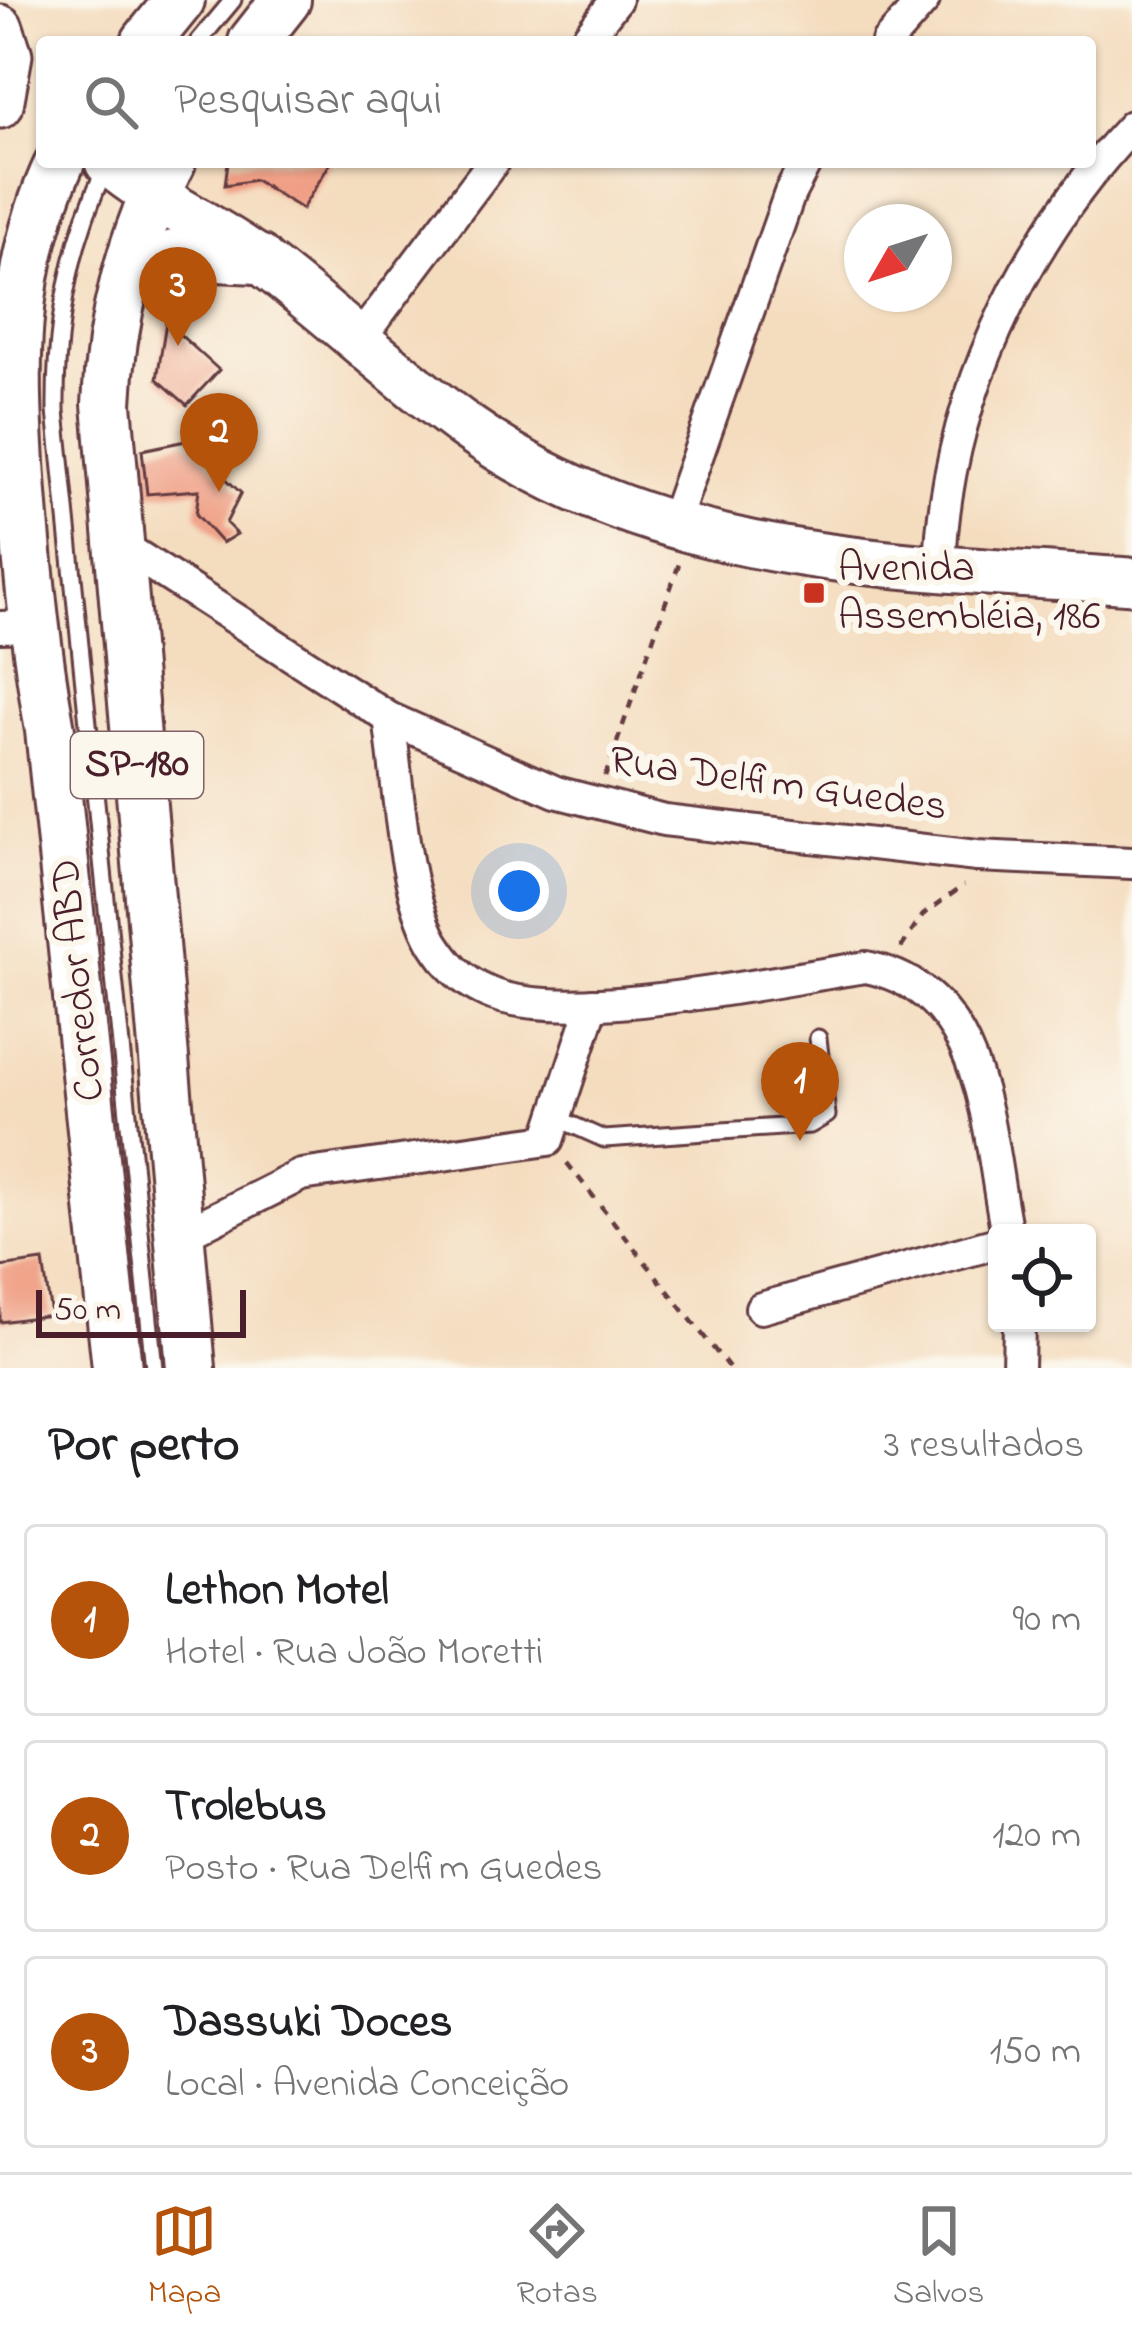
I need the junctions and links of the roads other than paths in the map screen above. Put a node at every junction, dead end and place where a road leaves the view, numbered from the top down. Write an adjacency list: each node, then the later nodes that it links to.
1 (180, 0): 6 (main road)
2 (233, 0): 7 (lane)
3 (286, 0): 8 (main road)
4 (616, 0): 9 (street)
5 (924, 0): 10 (street)
6 (151, 36)
7 (203, 36)
8 (258, 36)
9 (589, 36)
10 (891, 36)
11 (5, 41): 12 (street); 13 (street)
12 (36, 79)
13 (0, 105)
14 (1132, 126): 20 (street)
15 (58, 168): 25 (main road, SP-180)
16 (106, 168): 34 (lane, Corredor ABD)
17 (127, 168): 22 (street)
18 (488, 168): 26 (street)
19 (803, 168): 27 (street)
20 (1096, 168)
21 (1096, 168): 29 (street)
22 (163, 179): 23 (street); 24 (main road, SP-180)
23 (258, 259): 24 (main road); 26 (street)
24 (126, 284): 28 (main road, SP-180)
25 (6, 339): 31 (main road, SP-180)
26 (358, 341): 27 (street)
27 (681, 530): 29 (street)
28 (119, 544): 32 (street, Rua Delfim Guedes); 34 (main road, SP-180)
29 (940, 568): 30 (street)
30 (1128, 577)
31 (16, 627): 34 (main road, SP-180)
32 (388, 718): 33 (street, Rua Delfim Guedes); 35 (street)
33 (1132, 863)
34 (117, 993): 39 (main road, SP-180); 43 (main road, SP-180); 44 (lane, Corredor ABD)
35 (592, 1004): 37 (street); 38 (street)
36 (818, 1038): 37 (lane)
37 (554, 1130): 39 (street)
38 (1005, 1224)
39 (178, 1237): 45 (main road, SP-180)
40 (988, 1245): 41 (street)
41 (761, 1308)
42 (1018, 1332): 46 (street)
43 (117, 1368)
44 (154, 1368)
45 (191, 1368)
46 (1018, 1368)

